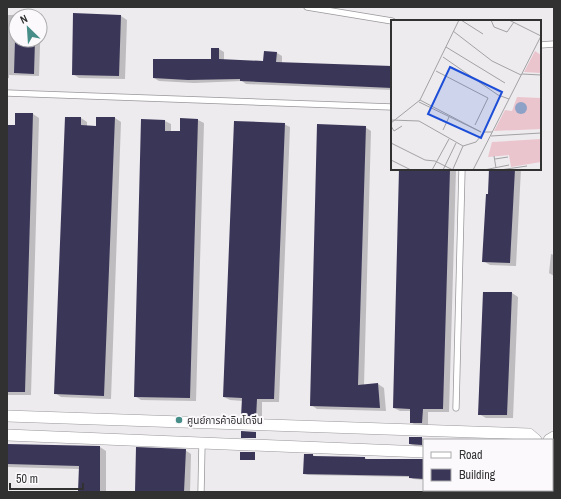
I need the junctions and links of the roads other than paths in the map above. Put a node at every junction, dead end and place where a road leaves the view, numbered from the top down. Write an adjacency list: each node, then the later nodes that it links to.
1 (307, 7): 2 (lane)
2 (391, 21)
3 (554, 44): 4 (lane)
4 (541, 45)
5 (7, 93): 6 (lane)
6 (391, 108)
7 (462, 170): 8 (lane)
8 (456, 408)
9 (7, 416): 11 (street)
10 (7, 435): 12 (street)
11 (535, 439)
12 (202, 443): 13 (street); 14 (lane)
13 (423, 452)
14 (201, 492)

